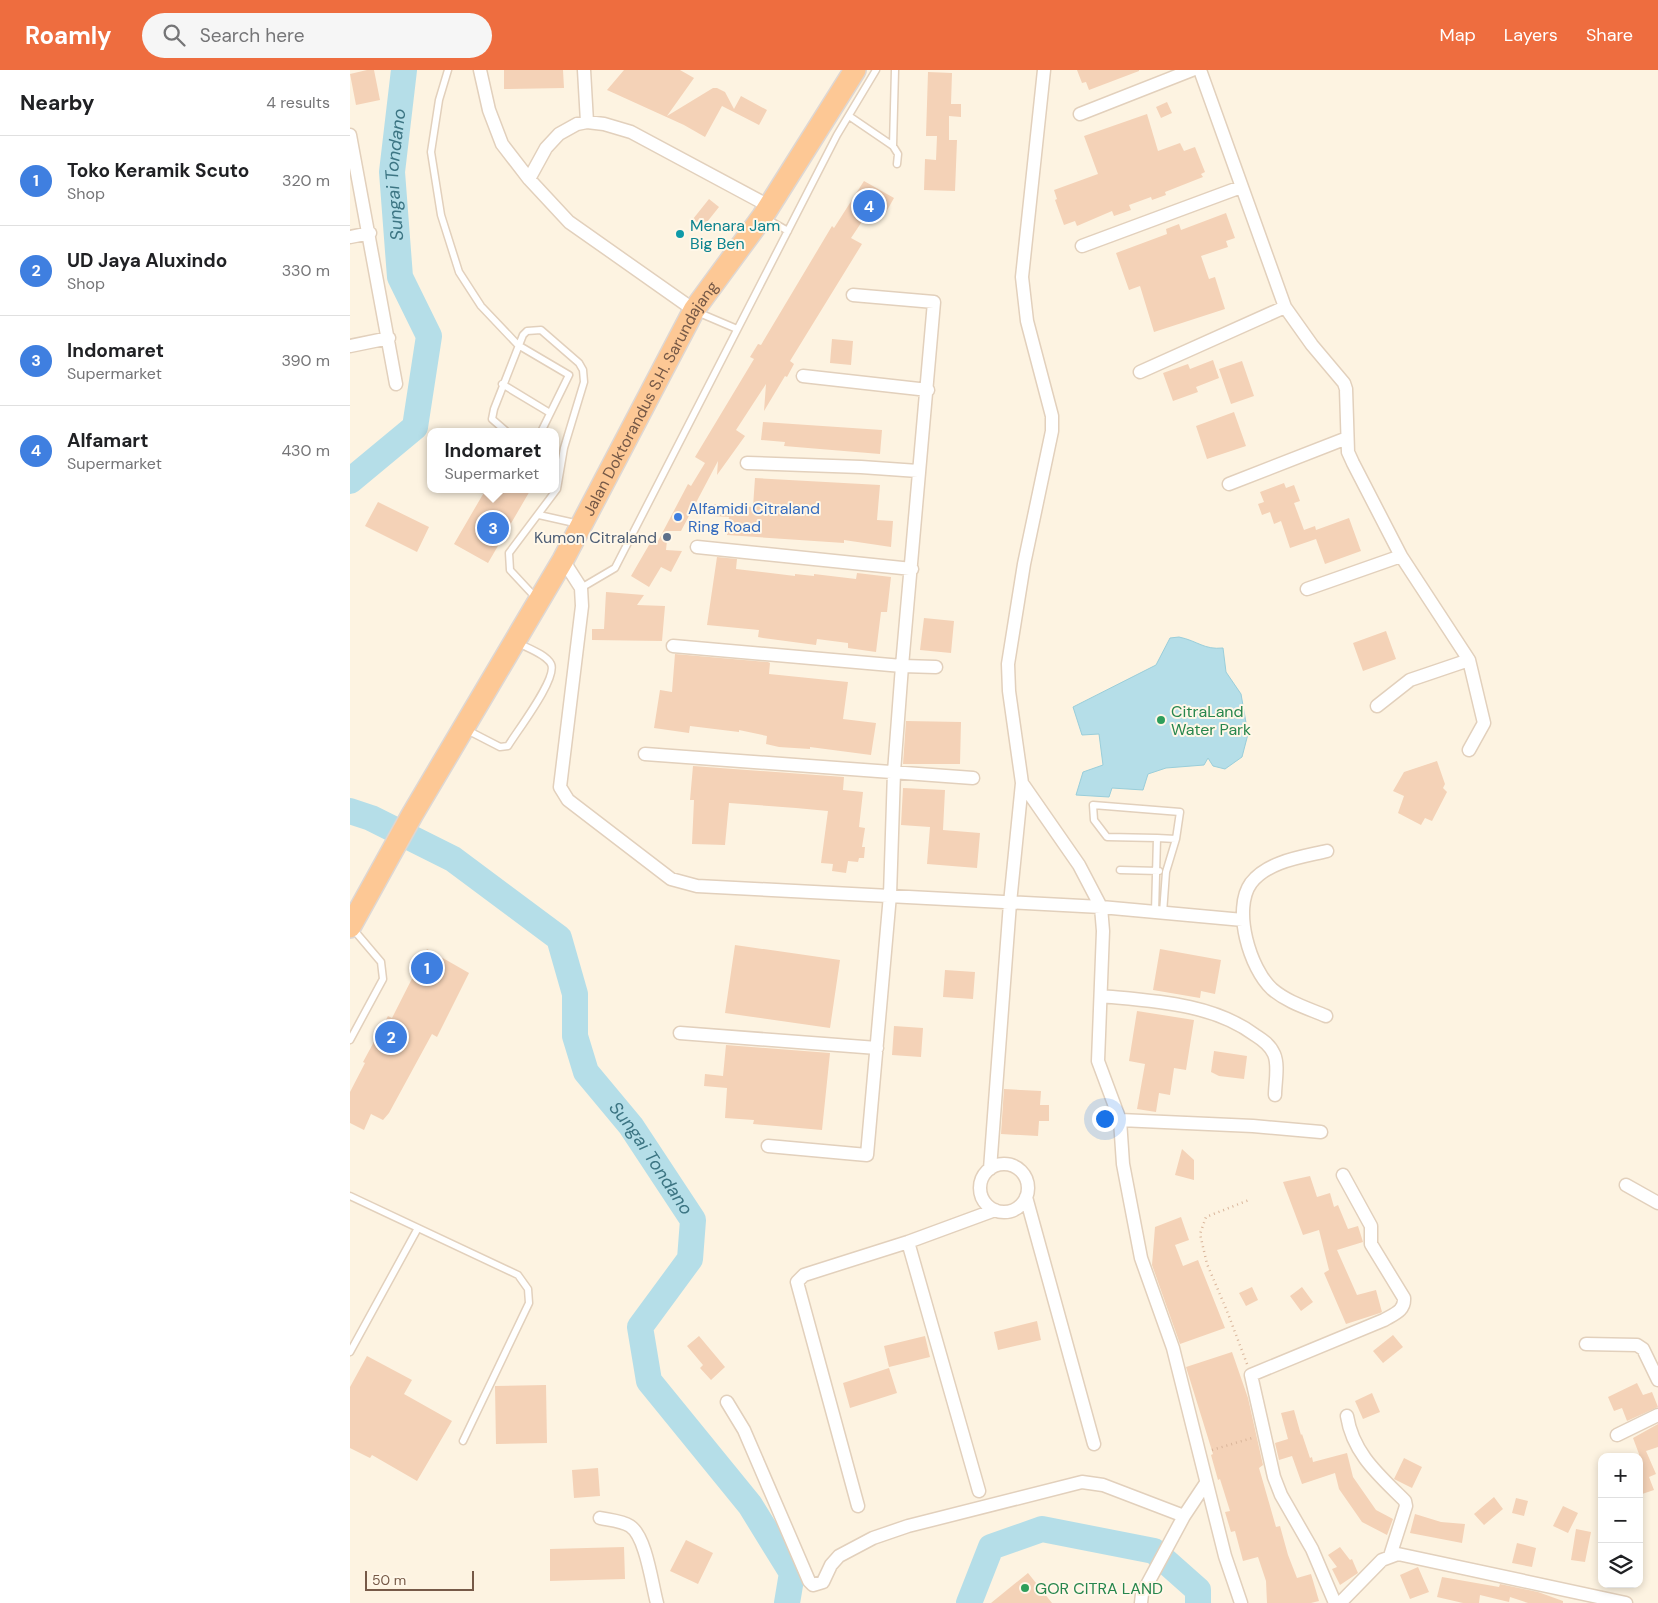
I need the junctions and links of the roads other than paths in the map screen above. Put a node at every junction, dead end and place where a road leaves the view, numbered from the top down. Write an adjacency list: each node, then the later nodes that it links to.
1 (448, 70): 28 (lane)
2 (480, 70): 16 (street)
3 (584, 70): 12 (street)
4 (856, 70): 18 (highway, Jalan Doktorandus S.H. Sarundajang)
5 (876, 70): 11 (lane)
6 (895, 70): 14 (lane)
7 (1044, 70): 64 (street)
8 (1192, 70): 10 (street)
9 (1200, 70): 17 (street)
10 (1080, 114)
11 (849, 116): 14 (lane); 19 (lane)
12 (587, 122): 16 (street); 18 (street)
13 (350, 135): 20 (street)
14 (893, 146): 15 (lane)
15 (897, 164)
16 (529, 180): 25 (street)
17 (1241, 187): 22 (street); 24 (street)
18 (766, 211): 19 (lane); 25 (highway, Jalan Doktorandus S.H. Sarundajang)
19 (788, 231): 26 (lane)
20 (370, 233): 21 (street); 27 (street)
21 (350, 237)
22 (1082, 246)
23 (853, 295): 34 (street)
24 (1285, 307): 30 (street); 38 (street)
25 (694, 310): 26 (lane); 45 (highway, Jalan Doktorandus S.H. Sarundajang)
26 (737, 330): 50 (lane)
27 (389, 338): 29 (street); 32 (street)
28 (518, 345): 33 (lane); 35 (lane); 41 (lane)
29 (350, 346)
30 (1140, 372)
31 (803, 376): 34 (street)
32 (396, 384)
33 (502, 384): 35 (lane); 36 (lane)
34 (928, 390): 40 (street)
35 (550, 413): 37 (lane)
36 (502, 428)
37 (543, 428)
38 (1347, 438): 42 (street); 47 (street)
39 (747, 463): 40 (street)
40 (918, 471): 49 (street)
41 (559, 474)
42 (1229, 484)
43 (553, 493): 44 (lane)
44 (538, 515): 45 (lane); 52 (lane)
45 (581, 524): 48 (highway, Jalan Doktorandus S.H. Sarundajang)
46 (696, 546): 49 (street)
47 (1401, 556): 51 (street); 55 (street)
48 (563, 560): 50 (street); 52 (highway, Jalan Doktorandus S.H. Sarundajang)
49 (912, 569): 56 (street)
50 (581, 588): 71 (street)
51 (1307, 588)
52 (538, 601): 53 (highway, Jalan Doktorandus S.H. Sarundajang)
53 (515, 641): 59 (highway, Jalan Doktorandus S.H. Sarundajang); 59 (lane)
54 (673, 646): 56 (street)
55 (1469, 660): 58 (street); 60 (street)
56 (902, 666): 57 (street); 62 (street)
57 (936, 666)
58 (1376, 706)
59 (463, 728): 76 (highway, Jalan Doktorandus S.H. Sarundajang)
60 (1469, 750)
61 (645, 754): 62 (street)
62 (894, 772): 63 (street); 71 (street)
63 (973, 778)
64 (1022, 783): 72 (street); 73 (street)
65 (1157, 838): 66 (lane); 66 (lane); 69 (lane)
66 (1176, 839): 70 (lane)
67 (1327, 851): 75 (street)
68 (1120, 870): 69 (lane)
69 (1156, 871): 70 (lane); 74 (lane)
70 (1166, 872): 74 (lane)
71 (890, 895): 72 (street); 81 (street)
72 (1010, 903): 73 (street); 86 (street)
73 (1101, 907): 74 (street); 77 (street)
74 (1159, 912): 75 (street)
75 (1243, 920): 78 (street)
76 (350, 927): 80 (lane)
77 (1101, 996): 82 (street); 83 (street)
78 (1326, 1016)
79 (680, 1033): 81 (street)
80 (350, 1040)
81 (876, 1048): 85 (street)
82 (1275, 1096)
83 (1120, 1120): 84 (street); 104 (street)
84 (1321, 1132)
85 (768, 1146)
86 (990, 1169): 90 (street); 92 (street)
87 (1343, 1175): 113 (street)
88 (1626, 1185): 91 (street)
89 (350, 1196): 93 (lane)
90 (1026, 1197): 92 (street); 103 (street)
91 (1658, 1203)
92 (995, 1210): 94 (street)
93 (418, 1228): 96 (lane); 102 (lane)
94 (908, 1242): 105 (street); 106 (street)
95 (1586, 1344): 97 (street)
96 (350, 1352)
97 (1658, 1380)
98 (727, 1402): 107 (street)
99 (1658, 1415): 101 (street)
100 (1347, 1416): 109 (street)
101 (1617, 1435)
102 (463, 1440)
103 (1094, 1444)
104 (1206, 1483): 107 (street); 112 (street)
105 (979, 1491)
106 (858, 1506)
107 (1184, 1516): 110 (street)
108 (600, 1518): 111 (street)
109 (1390, 1556): 114 (street); 115 (street)
110 (1142, 1599)
111 (657, 1603)
112 (1241, 1603)
113 (1335, 1603)
114 (1340, 1603)
115 (1626, 1603)

